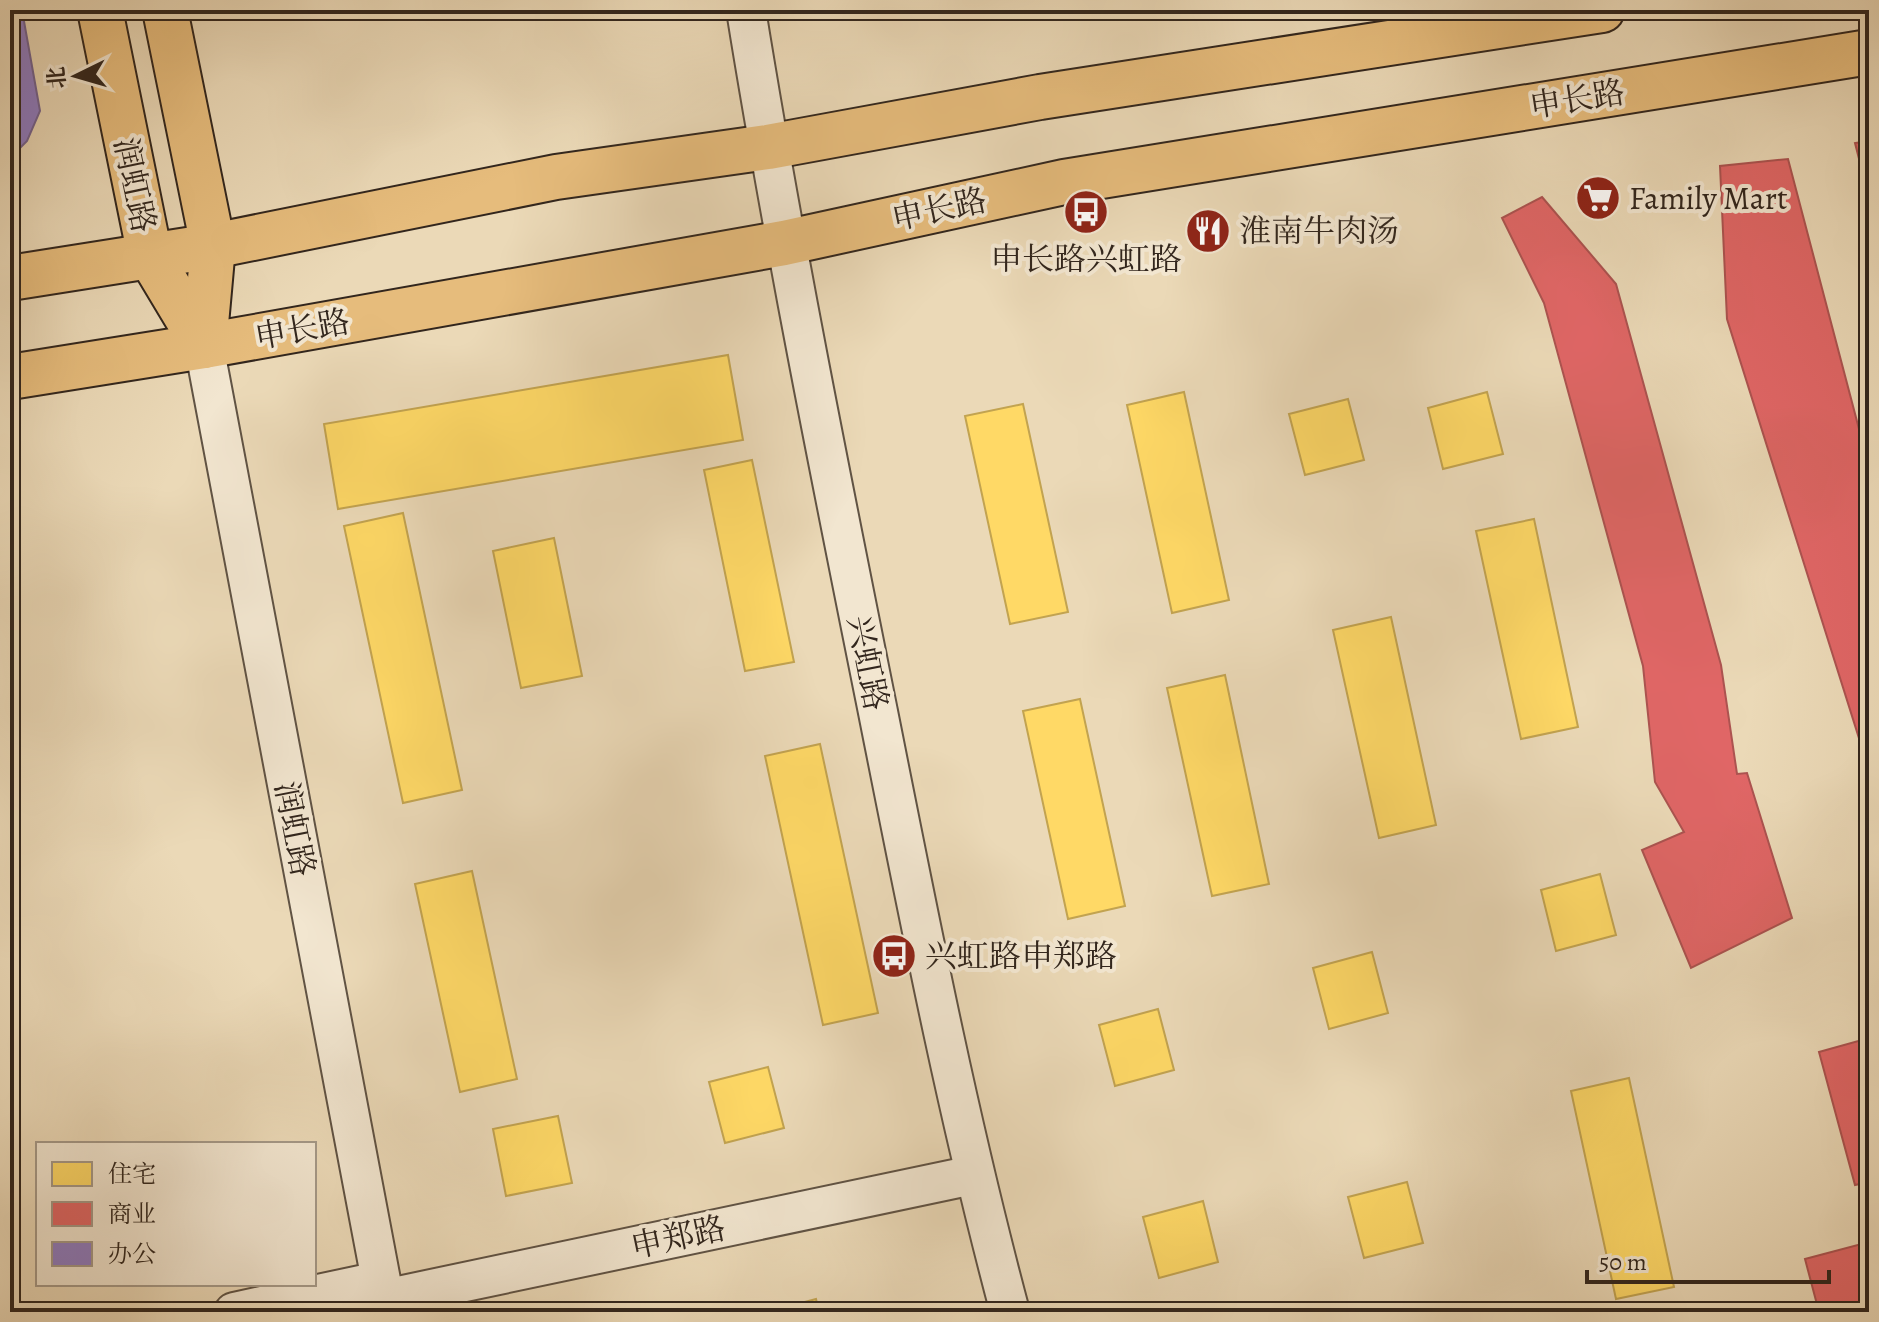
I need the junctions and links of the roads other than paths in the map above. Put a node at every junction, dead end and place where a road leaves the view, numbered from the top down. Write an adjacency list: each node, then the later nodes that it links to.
1 (100, 10): 9 (main road, 润虹路)
2 (165, 10): 8 (main road, 润虹路)
3 (746, 10): 6 (street, 兴虹路)
4 (1602, 10): 6 (main road)
5 (1869, 52): 7 (main road, 申长路)
6 (768, 147): 7 (street, 兴虹路); 8 (main road)
7 (784, 243): 11 (main road, 申长路); 13 (street, 兴虹路)
8 (213, 246): 9 (main road); 11 (main road, 润虹路)
9 (150, 256): 10 (main road); 11 (main road, 润虹路)
10 (10, 278)
11 (204, 346): 12 (main road, 申长路); 14 (street, 润虹路)
12 (10, 377)
13 (973, 1175): 14 (street, 申郑路); 16 (street, 兴虹路)
14 (383, 1297): 15 (street, 申郑路)
15 (234, 1312)
16 (1010, 1312)

